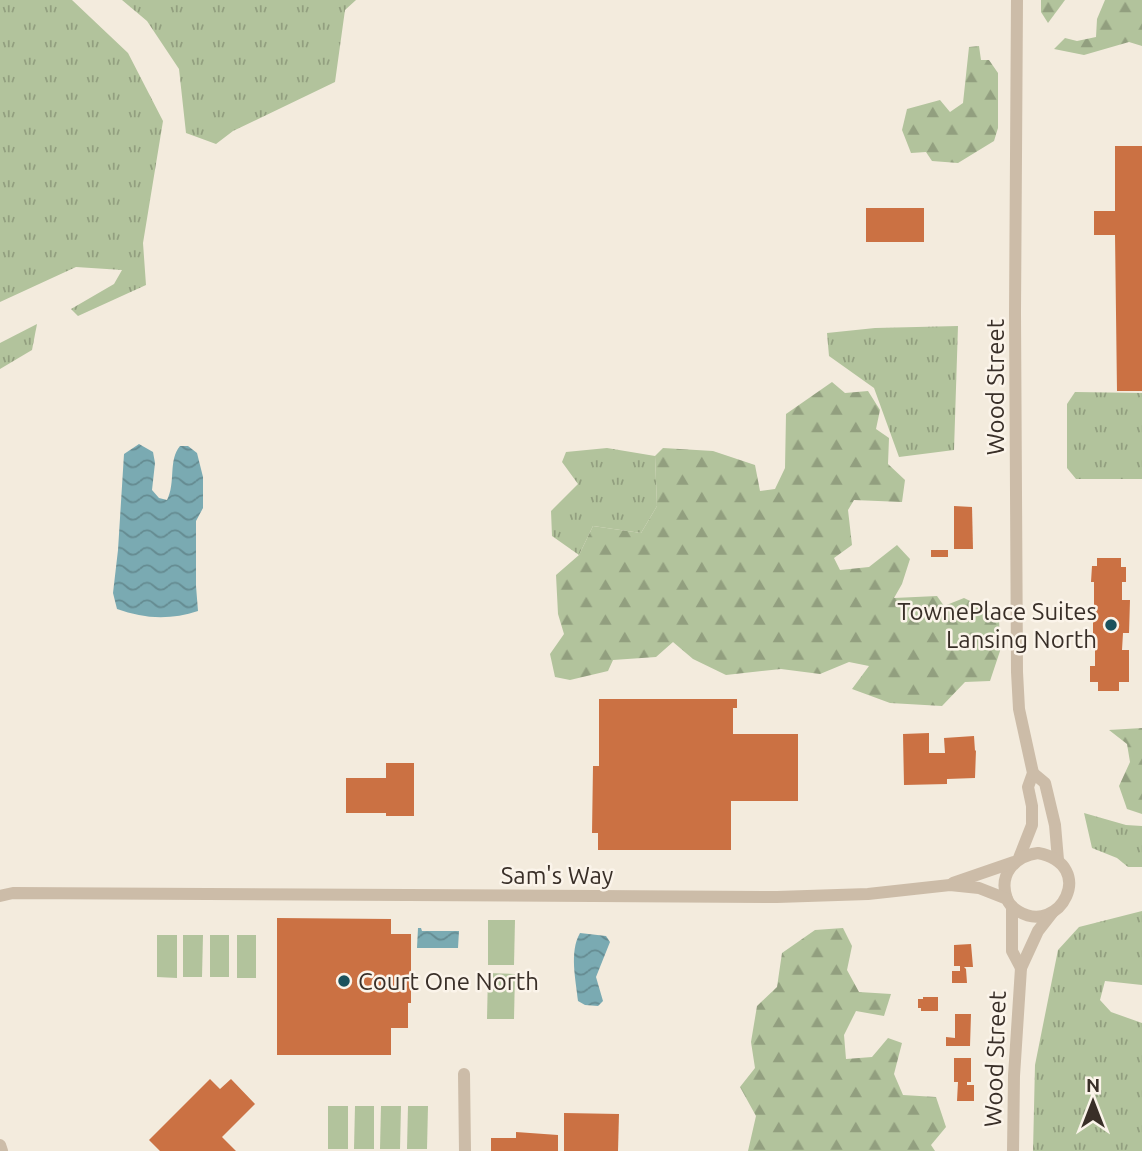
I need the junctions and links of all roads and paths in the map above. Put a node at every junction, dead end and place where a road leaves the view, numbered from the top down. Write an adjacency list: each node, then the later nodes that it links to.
1 (1017, 0): 2 (street, Wood Street)
2 (1034, 773): 3 (street, Wood Street); 4 (street, Wood Street)
3 (1017, 860): 4 (street); 5 (street, Sam's Way); 7 (street)
4 (1058, 860): 8 (street)
5 (950, 885): 6 (street, Sam's Way); 7 (street, Sam's Way)
6 (0, 897)
7 (1009, 903): 8 (street); 9 (street, Wood Street)
8 (1052, 913): 9 (street, Wood Street)
9 (1021, 968): 14 (street, Wood Street)
10 (464, 1074): 13 (street)
11 (0, 1146): 12 (street)
12 (2, 1151)
13 (465, 1151)
14 (1013, 1151)

